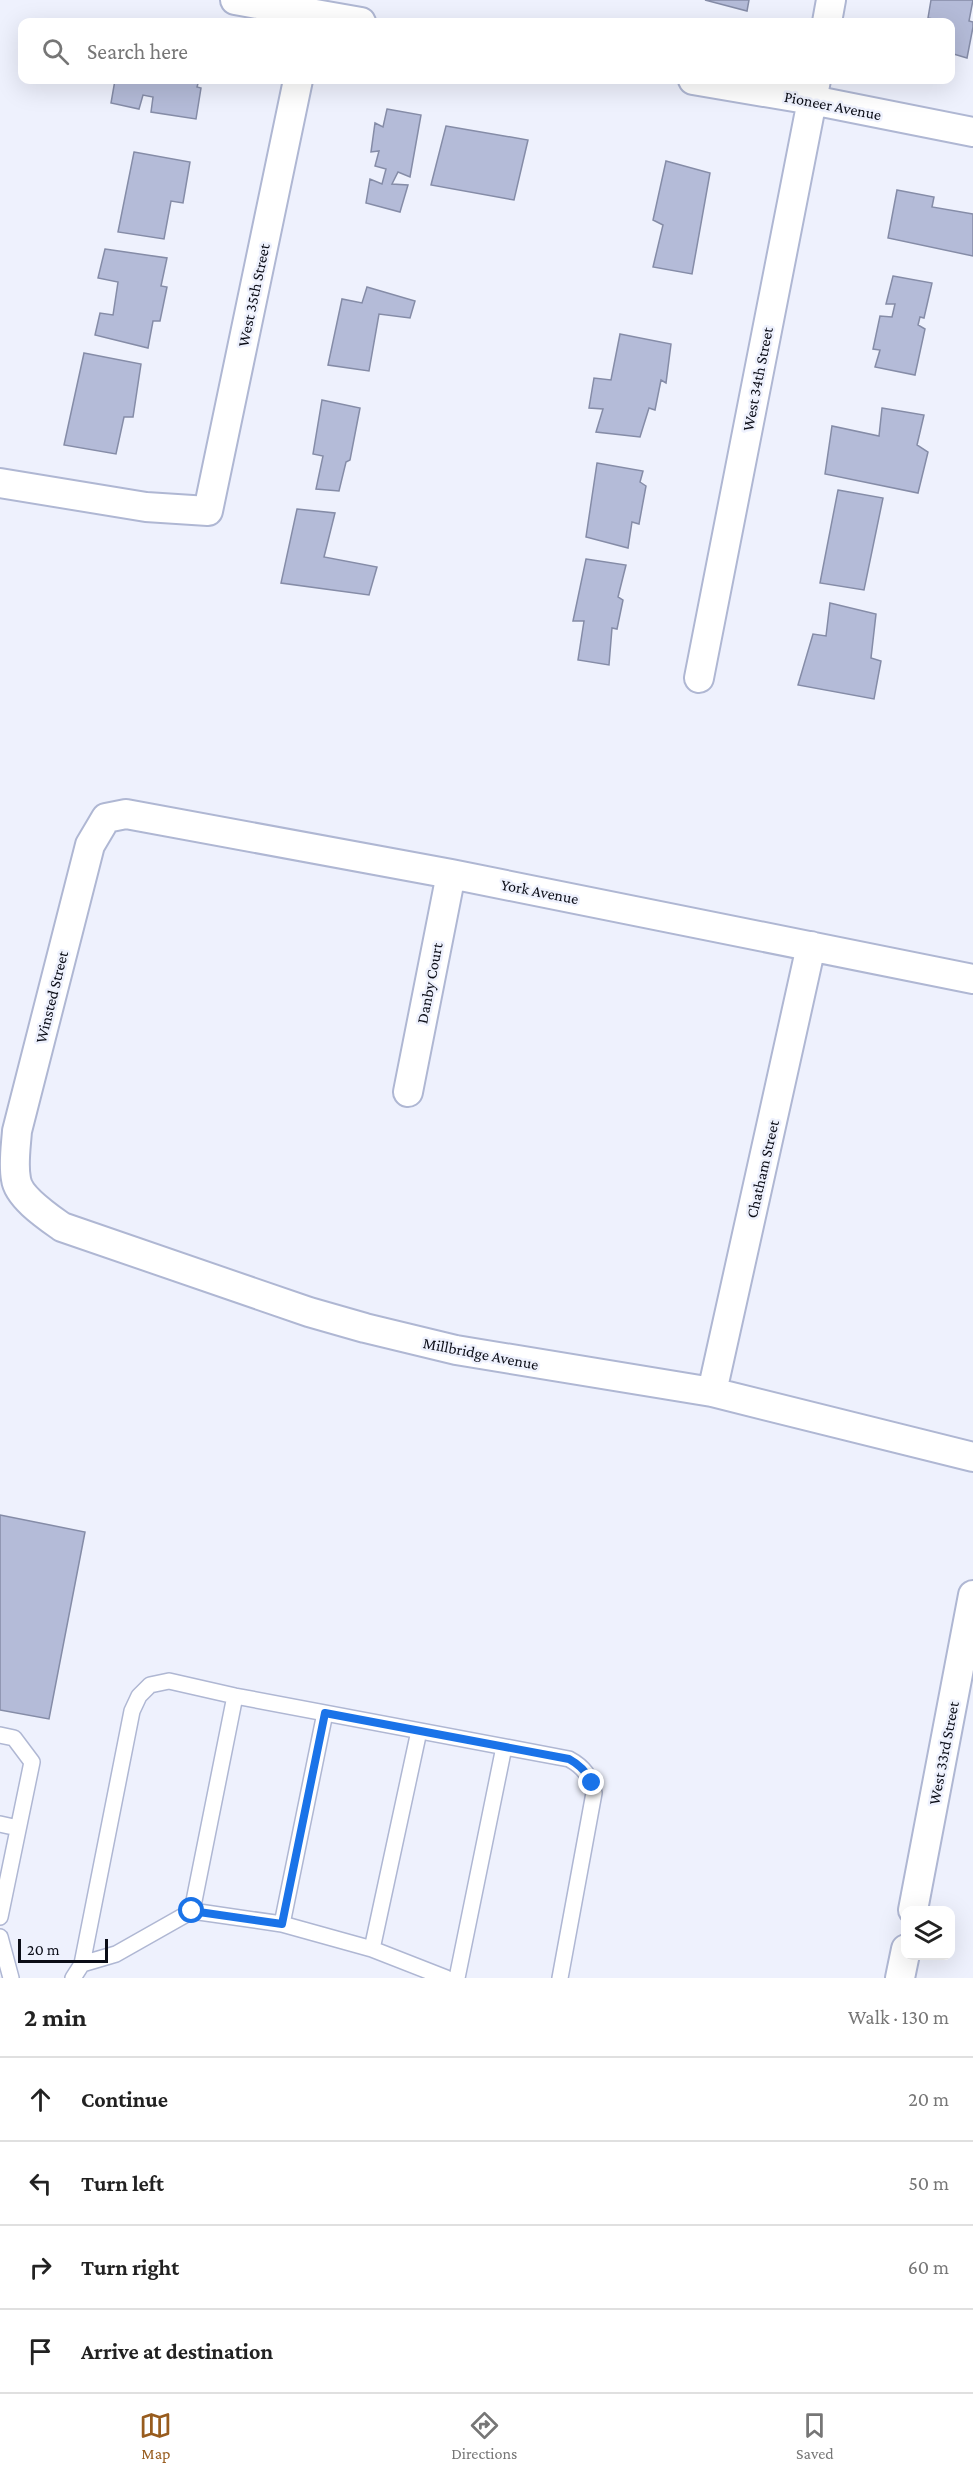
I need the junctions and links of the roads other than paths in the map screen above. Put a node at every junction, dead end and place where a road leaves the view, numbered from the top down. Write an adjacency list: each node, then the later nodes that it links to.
1 (235, 0): 3 (street)
2 (831, 0): 5 (street)
3 (312, 12): 4 (street)
4 (341, 18)
5 (828, 18)
6 (297, 84): 10 (street, West 35th Street)
7 (741, 84): 8 (street, Pioneer Avenue)
8 (814, 90): 9 (street, Pioneer Avenue); 11 (street, West 34th Street)
9 (973, 132)
10 (0, 483)
11 (699, 678)
12 (106, 818): 13 (street, York Avenue); 17 (street, Winsted Street)
13 (451, 873): 14 (street, York Avenue); 16 (street, Danby Court)
14 (811, 946): 15 (street, York Avenue); 18 (street, Chatham Street)
15 (973, 979)
16 (408, 1092)
17 (16, 1182): 18 (street, Millbridge Avenue)
18 (712, 1392): 19 (street, Millbridge Avenue)
19 (973, 1456)
20 (973, 1595): 28 (street, West 33rd Street)
21 (235, 1696): 22 (lane); 30 (lane); 35 (lane)
22 (325, 1713): 23 (lane); 31 (lane)
23 (419, 1731): 25 (lane); 33 (lane)
24 (0, 1735): 27 (lane)
25 (504, 1747): 39 (lane); 40 (lane)
26 (0, 1824): 27 (lane)
27 (18, 1828): 29 (lane)
28 (914, 1906)
29 (1, 1911)
30 (192, 1911): 31 (lane); 35 (lane)
31 (282, 1924): 33 (lane)
32 (0, 1937): 36 (lane)
33 (372, 1949): 38 (lane)
34 (904, 1960): 41 (street)
35 (82, 1964): 37 (lane)
36 (11, 1978)
37 (73, 1978)
38 (447, 1978)
39 (458, 1978)
40 (560, 1978)
41 (900, 1978)

